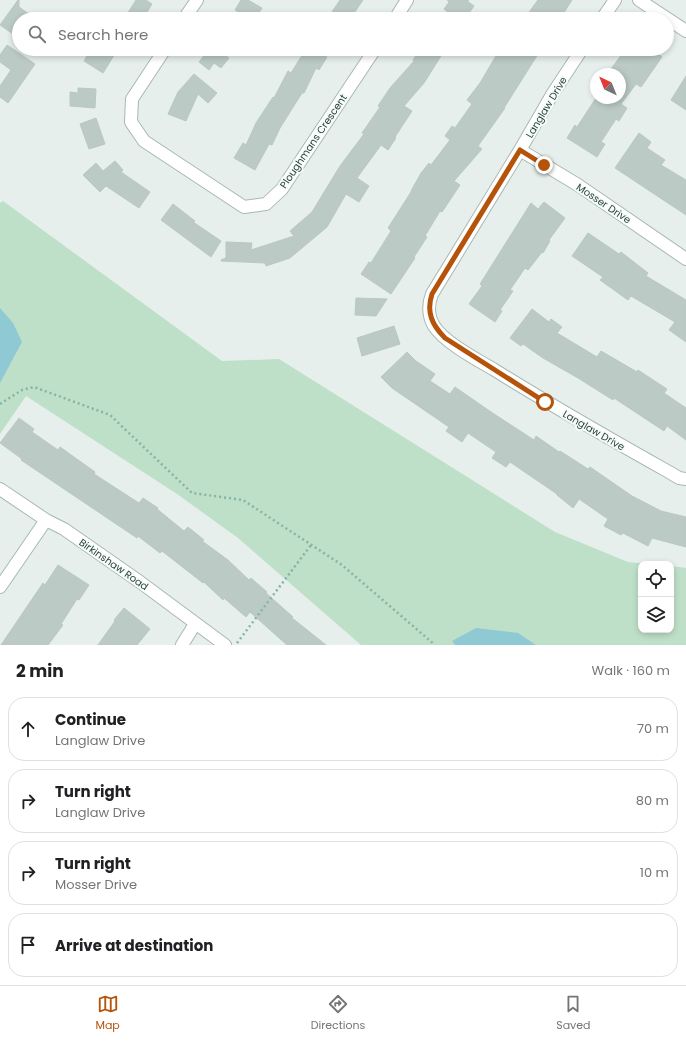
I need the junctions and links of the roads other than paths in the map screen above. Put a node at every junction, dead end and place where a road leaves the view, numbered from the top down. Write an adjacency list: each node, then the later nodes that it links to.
1 (197, 0): 5 (street)
2 (407, 0): 6 (street)
3 (614, 0): 7 (street)
4 (639, 0): 8 (street)
5 (189, 12)
6 (399, 12)
7 (606, 12)
8 (657, 12)
9 (674, 23): 10 (street)
10 (686, 31)
11 (160, 56): 12 (street, Ploughmans Crescent)
12 (370, 56)
13 (577, 56): 14 (street, Langlaw Drive)
14 (520, 150): 15 (street, Mosser Drive); 16 (street, Langlaw Drive)
15 (686, 259)
16 (686, 479)
17 (0, 488): 18 (street, Birkinshaw Road)
18 (46, 520): 19 (street); 20 (street, Birkinshaw Road)
19 (0, 587)
20 (195, 624): 21 (street); 22 (street, Birkinshaw Road)
21 (182, 645)
22 (225, 645)

